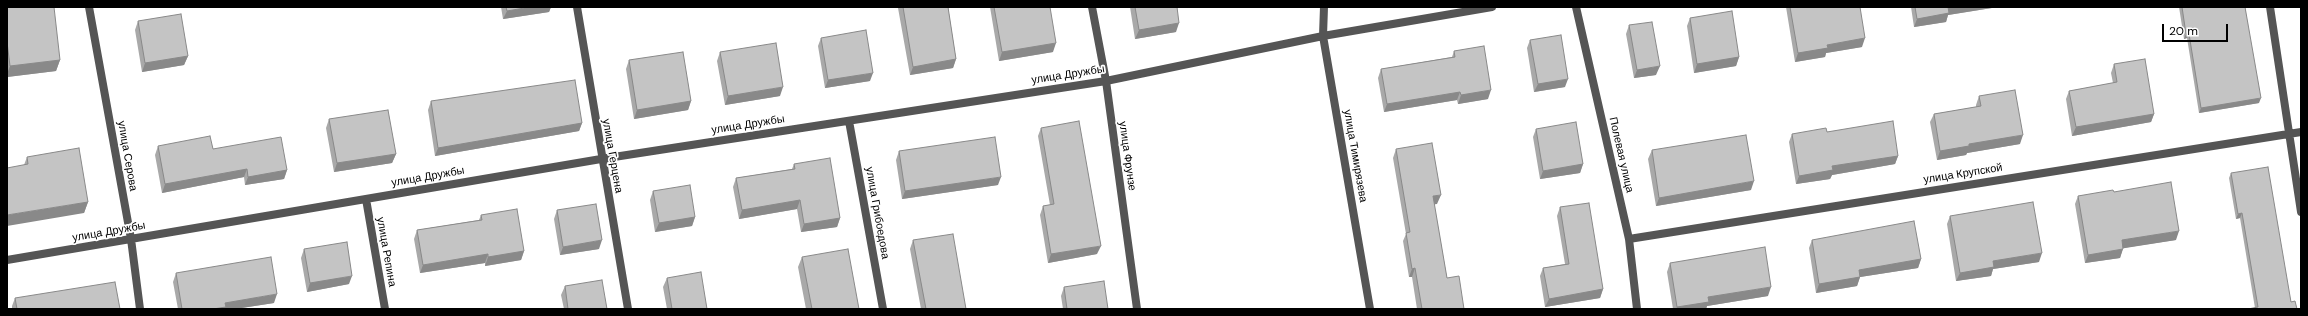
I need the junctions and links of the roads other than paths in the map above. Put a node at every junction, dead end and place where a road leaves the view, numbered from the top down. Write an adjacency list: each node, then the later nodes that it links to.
1 (89, 7): 16 (street, улица Серова)
2 (577, 7): 13 (street, улица Герцена)
3 (1092, 7): 9 (street, улица Фрунзе)
4 (1324, 7): 8 (street, улица Тимирязева)
5 (1492, 7): 8 (street, улица Дружбы)
6 (1576, 7): 17 (street, Полевая улица)
7 (2270, 7): 12 (street)
8 (1323, 36): 9 (street, улица Дружбы); 24 (street, улица Тимирязева)
9 (1106, 81): 10 (street, улица Дружбы); 23 (street, улица Фрунзе)
10 (849, 121): 13 (street, улица Дружбы); 22 (street, улица Грибоедова)
11 (2301, 132): 12 (street, улица Крупской)
12 (2289, 134): 15 (street); 17 (street, улица Крупской)
13 (601, 159): 14 (street, улица Дружбы); 21 (street, улица Герцена)
14 (366, 199): 16 (street, улица Дружбы); 20 (street, улица Репина)
15 (2301, 212)
16 (131, 239): 18 (street, улица Дружбы); 19 (street, улица Серова)
17 (1629, 240): 25 (street, Полевая улица)
18 (7, 260)
19 (140, 309)
20 (385, 309)
21 (628, 309)
22 (883, 309)
23 (1137, 309)
24 (1370, 309)
25 (1637, 309)

